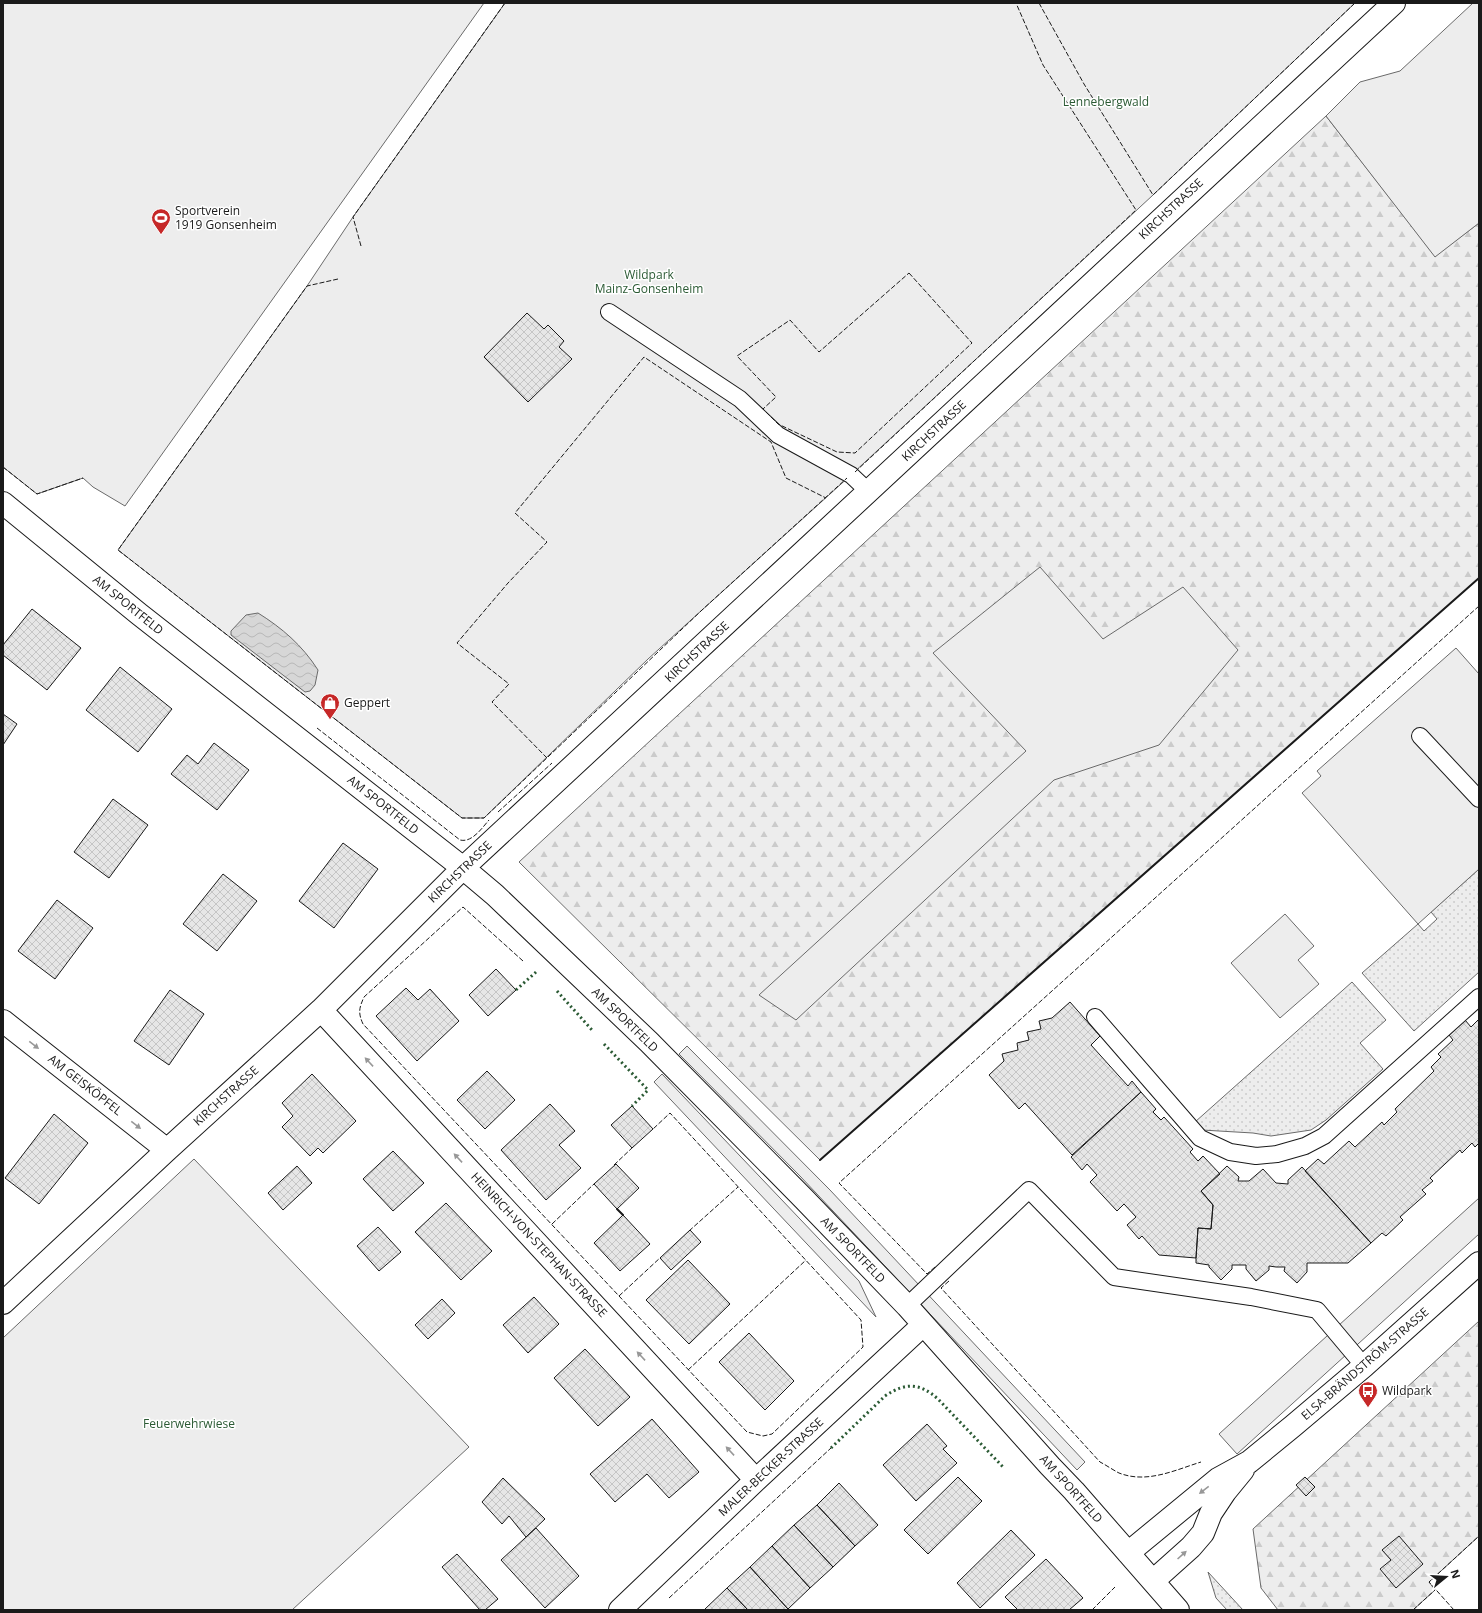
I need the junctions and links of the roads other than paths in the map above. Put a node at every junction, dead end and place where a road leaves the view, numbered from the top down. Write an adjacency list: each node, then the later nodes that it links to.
1 (1394, 3): 3 (street, KIRCHSTRASSE)
2 (609, 312): 3 (lane)
3 (869, 492): 7 (street, KIRCHSTRASSE)
4 (3, 503): 7 (street, AM SPORTFELD)
5 (1420, 736): 6 (lane)
6 (1479, 799)
7 (463, 868): 9 (street, KIRCHSTRASSE); 15 (street, AM SPORTFELD)
8 (1479, 997): 10 (lane)
9 (321, 1010): 12 (street, KIRCHSTRASSE); 19 (street, HEINRICH-VON-STEPHAN-STRASSE, one-way to 9)
10 (1095, 1017)
11 (3, 1021): 12 (street, AM GEISKÖPFEL, one-way to 12)
12 (167, 1150): 14 (street, KIRCHSTRASSE)
13 (1479, 1263): 17 (street, ELSA-BRÄNDSTRÖM-STRASSE)
14 (3, 1303)
15 (907, 1306): 16 (street, AM SPORTFELD); 17 (lane)
16 (923, 1325): 19 (street, MALER-BECKER-STRASSE); 20 (street, AM SPORTFELD)
17 (1364, 1366): 18 (street, ELSA-BRÄNDSTRÖM-STRASSE)
18 (1249, 1462): 20 (street, ELSA-BRÄNDSTRÖM-STRASSE, one-way to 20); 21 (street, ELSA-BRÄNDSTRÖM-STRASSE, one-way to 18)
19 (756, 1480): 22 (street, MALER-BECKER-STRASSE)
20 (1128, 1553): 21 (street, AM SPORTFELD)
21 (1153, 1581): 23 (street, AM SPORTFELD)
22 (620, 1610)
23 (1178, 1610)

